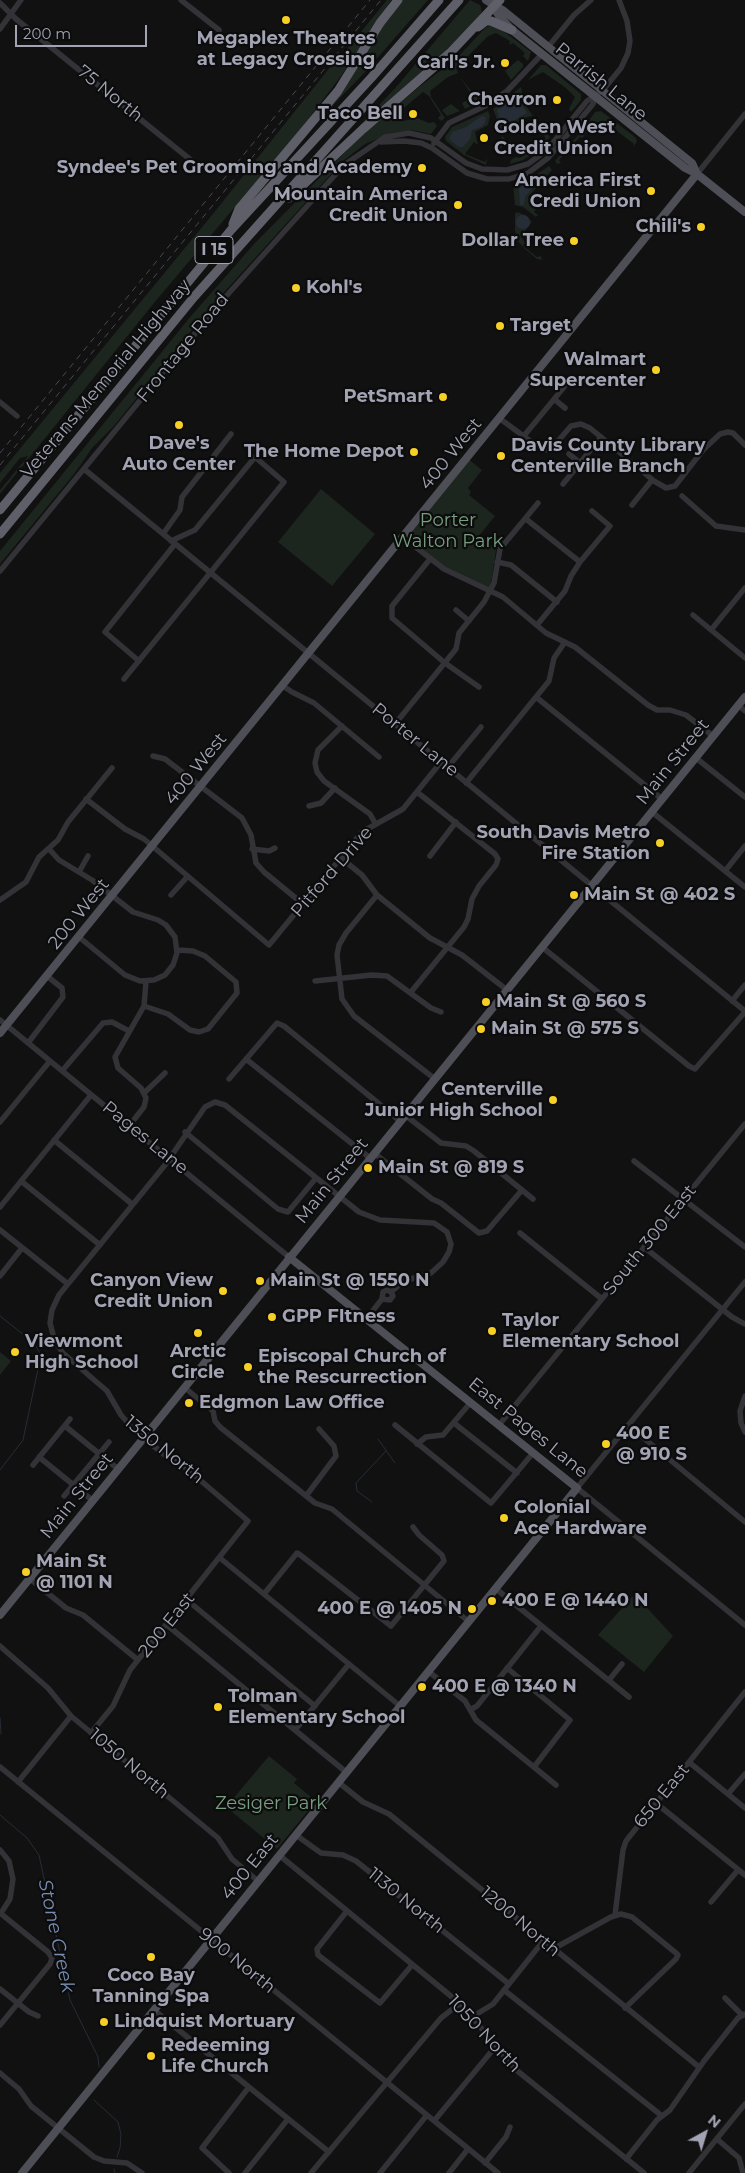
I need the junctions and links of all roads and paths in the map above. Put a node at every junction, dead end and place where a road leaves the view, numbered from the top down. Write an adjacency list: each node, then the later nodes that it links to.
1 (21, 0): 10 (street)
2 (180, 0): 12 (street)
3 (398, 0): 26 (highway)
4 (439, 0): 26 (highway, Veterans Memorial Highway / I 15)
5 (459, 0): 27 (highway, Veterans Memorial Highway / I 15)
6 (591, 0): 14 (street)
7 (619, 0): 17 (street)
8 (0, 2): 10 (street, 75 North)
9 (493, 2): 13 (main road, Parrish Lane); 14 (main road, Parrish Lane); 16 (highway)
10 (10, 14): 11 (street); 23 (street, 75 North)
11 (0, 29)
12 (219, 30)
13 (512, 30): 15 (main road, Parrish Lane); 16 (highway)
14 (548, 46): 17 (main road, Parrish Lane)
15 (542, 54): 18 (main road, Parrish Lane); 20 (street)
16 (436, 65): 27 (highway)
17 (603, 90): 18 (street); 24 (main road, Parrish Lane)
18 (596, 97): 20 (street, Frontage Road); 22 (street); 24 (main road, Parrish Lane)
19 (745, 114): 24 (street)
20 (435, 141): 21 (street, Frontage Road); 22 (street)
21 (381, 142): 22 (street, Frontage Road); 40 (street, Frontage Road)
22 (432, 148)
23 (197, 166)
24 (698, 174): 25 (main road, Parrish Lane); 33 (main road, 400 West)
25 (745, 212)
26 (231, 230): 46 (highway, Veterans Memorial Highway / I 15)
27 (250, 234): 50 (highway, Veterans Memorial Highway / I 15)
28 (569, 382): 29 (street)
29 (554, 400): 31 (street); 35 (street)
30 (0, 402): 32 (street)
31 (565, 408)
32 (17, 416)
33 (499, 418): 35 (street); 52 (main road, 400 West)
34 (231, 434): 51 (street)
35 (523, 437): 36 (street)
36 (601, 437): 39 (street); 41 (street)
37 (745, 445): 41 (street)
38 (569, 454): 39 (street)
39 (580, 463): 42 (street)
40 (84, 469): 51 (street, Porter Lane); 57 (street, Frontage Road)
41 (652, 480): 45 (street)
42 (562, 483)
43 (682, 496): 49 (street)
44 (538, 503): 48 (street)
45 (631, 504)
46 (0, 510)
47 (592, 511): 56 (street)
48 (526, 519): 55 (street); 56 (street)
49 (745, 530)
50 (0, 534)
51 (163, 534): 53 (street, Porter Lane)
52 (404, 538): 54 (street); 68 (main road, 400 West)
53 (173, 543): 58 (street, Porter Lane); 58 (street); 70 (street)
54 (430, 559): 60 (street); 71 (street)
55 (496, 562): 60 (street); 61 (street)
56 (580, 562): 61 (street)
57 (0, 571)
58 (211, 573): 68 (street, Porter Lane); 70 (street)
59 (745, 588): 66 (street)
60 (490, 590): 64 (street); 65 (street)
61 (556, 602): 65 (street)
62 (456, 610): 64 (street)
63 (694, 615): 66 (street)
64 (469, 621): 71 (street)
65 (537, 625): 67 (street)
66 (711, 630): 69 (street)
67 (565, 642): 75 (street); 82 (street)
68 (309, 654): 73 (main road, 400 West); 79 (street, Porter Lane)
69 (745, 658)
70 (139, 661): 72 (street)
71 (445, 663): 74 (street); 79 (street)
72 (124, 679)
73 (284, 686): 80 (street); 90 (main road, 400 West)
74 (479, 687)
75 (536, 697): 89 (street); 95 (street)
76 (745, 697): 77 (main road, Main Street)
77 (738, 705): 78 (street); 82 (main road, Main Street)
78 (745, 711)
79 (395, 724): 86 (street, Porter Lane)
80 (342, 726): 84 (street); 91 (street)
81 (481, 727): 87 (street)
82 (713, 736): 85 (main road, Main Street)
83 (153, 756): 90 (street)
84 (379, 757)
85 (696, 758): 94 (street); 95 (main road, Main Street)
86 (441, 762): 87 (street, Porter Lane); 92 (street, Pitford Drive)
87 (448, 767): 89 (street, Porter Lane)
88 (112, 768): 93 (street)
89 (466, 783): 111 (street, Porter Lane)
90 (202, 786): 101 (main road, 400 West); 104 (street)
91 (335, 788): 96 (street); 99 (street)
92 (417, 792): 98 (street); 99 (street, Pitford Drive)
93 (86, 798): 101 (street); 103 (street)
94 (745, 798)
95 (662, 799): 97 (main road, Main Street)
96 (309, 806)
97 (652, 812): 108 (street); 111 (main road, Main Street)
98 (456, 822): 106 (street); 119 (street)
99 (375, 823): 107 (street, Pitford Drive)
100 (745, 846): 108 (street)
101 (153, 847): 110 (street); 114 (main road, 200 West)
102 (276, 848): 104 (street)
103 (49, 849): 109 (street); 116 (street)
104 (252, 849): 117 (street)
105 (88, 856): 109 (street)
106 (430, 856)
107 (341, 858): 113 (street); 117 (street, Pitford Drive)
108 (725, 871): 112 (street)
109 (79, 872): 114 (street)
110 (188, 876): 115 (street); 117 (street, Pitford Drive)
111 (592, 885): 120 (main road, Main Street); 129 (street, Porter Lane)
112 (745, 887)
113 (377, 895): 119 (street); 123 (street)
114 (112, 896): 118 (main road, 200 West); 121 (street)
115 (171, 896)
116 (0, 900)
117 (303, 904)
118 (79, 937): 122 (main road, 200 West); 125 (street)
119 (448, 947): 127 (street); 128 (street)
120 (542, 947): 127 (main road, Main Street); 132 (street)
121 (178, 950): 125 (street); 130 (street)
122 (47, 976): 133 (main road, 200 West); 136 (street)
123 (339, 978): 124 (street); 128 (street); 141 (street)
124 (315, 981)
125 (146, 982): 130 (street)
126 (745, 985): 129 (street)
127 (507, 990): 141 (main road, Main Street)
128 (411, 992): 131 (street)
129 (732, 1001): 132 (street, Porter Lane)
130 (144, 1006): 134 (street)
131 (441, 1012)
132 (745, 1012)
133 (3, 1022): 135 (main road); 136 (street, Pages Lane)
134 (129, 1031): 139 (street); 143 (street)
135 (0, 1033)
136 (28, 1042): 138 (street, Pages Lane)
137 (246, 1059): 142 (street); 145 (street); 151 (street)
138 (50, 1061): 139 (street, Pages Lane); 146 (street)
139 (62, 1071): 144 (street, Pages Lane)
140 (165, 1073): 143 (street)
141 (435, 1078): 145 (main road, Main Street)
142 (229, 1079)
143 (144, 1092): 148 (street)
144 (91, 1095): 148 (street, Pages Lane); 150 (street)
145 (403, 1118): 151 (main road, Main Street); 156 (street)
146 (0, 1122)
147 (745, 1124): 159 (street, South 300 East)
148 (129, 1126): 152 (street, Pages Lane)
149 (185, 1132): 152 (street); 154 (street); 154 (street)
150 (54, 1140): 155 (street); 160 (street)
151 (372, 1156): 156 (street); 157 (main road, Main Street)
152 (169, 1159): 160 (street); 168 (street, Pages Lane)
153 (634, 1162): 159 (street)
154 (316, 1178): 157 (street)
155 (21, 1181): 161 (street); 164 (street)
156 (522, 1190): 158 (street)
157 (338, 1196): 168 (main road, Main Street); 174 (street)
158 (533, 1199)
159 (684, 1199): 165 (street, South 300 East); 167 (street)
160 (132, 1204): 164 (street)
161 (0, 1206)
162 (0, 1230): 166 (street)
163 (520, 1233): 172 (street)
164 (100, 1245): 171 (street)
165 (644, 1247): 172 (street, South 300 East); 173 (street)
166 (22, 1248): 169 (street); 171 (street)
167 (745, 1248)
168 (289, 1257): 174 (main road, East Pages Lane); 176 (main road, Main Street)
169 (0, 1276)
170 (745, 1282): 173 (street)
171 (68, 1284): 187 (street, 1350 North)
172 (602, 1300): 182 (street, South 300 East)
173 (723, 1310): 175 (street); 183 (street)
174 (367, 1318): 178 (main road, East Pages Lane)
175 (745, 1324)
176 (184, 1387): 187 (main road, Main Street); 199 (street)
177 (745, 1396): 186 (street)
178 (471, 1402): 180 (street); 182 (main road, East Pages Lane)
179 (70, 1419): 184 (street)
180 (454, 1423): 189 (street); 195 (street)
181 (395, 1425): 189 (street)
182 (499, 1425): 190 (main road, East Pages Lane)
183 (628, 1425): 197 (street); 202 (street)
184 (65, 1426): 191 (street); 192 (street)
185 (320, 1429): 199 (street)
186 (745, 1432)
187 (143, 1438): 194 (main road, Main Street); 201 (street, 1350 North)
188 (109, 1442): 191 (street)
189 (417, 1444): 195 (street)
190 (533, 1453): 195 (street); 197 (main road, East Pages Lane)
191 (99, 1454): 194 (street); 196 (street)
192 (39, 1457): 193 (street); 196 (street)
193 (33, 1465)
194 (118, 1469): 200 (main road, Main Street)
195 (516, 1473)
196 (74, 1485): 198 (street); 200 (street)
197 (577, 1488): 207 (main road, 400 East); 213 (street, East Pages Lane)
198 (64, 1496)
199 (306, 1496): 206 (street)
200 (92, 1500): 205 (main road, Main Street)
201 (248, 1521): 204 (street, 200 East)
202 (745, 1522)
203 (413, 1527): 206 (street)
204 (220, 1558): 208 (street); 209 (street, 200 East)
205 (29, 1578): 210 (main road, Main Street); 216 (street)
206 (425, 1586): 208 (street); 211 (street)
207 (495, 1588): 211 (main road, 400 East); 214 (street)
208 (264, 1594): 217 (street)
209 (187, 1600): 212 (street, 200 East); 224 (street)
210 (0, 1615)
211 (468, 1621): 220 (main road, 400 East)
212 (167, 1625): 216 (street, 200 East); 228 (street)
213 (745, 1625)
214 (541, 1626): 219 (street); 221 (street)
215 (0, 1646): 227 (street, 1050 North)
216 (138, 1660): 229 (street, 200 East)
217 (349, 1664): 224 (street); 225 (street)
218 (622, 1664): 221 (street)
219 (508, 1668): 226 (street); 232 (street)
220 (428, 1671): 225 (main road, 400 East); 226 (street)
221 (609, 1680): 223 (street)
222 (745, 1692): 230 (street, 650 East)
223 (630, 1697)
224 (315, 1706): 228 (street)
225 (400, 1706): 233 (main road, 400 East)
226 (470, 1710): 232 (street)
227 (71, 1716): 229 (street, 1050 North); 235 (street)
228 (295, 1730): 233 (street)
229 (92, 1733): 246 (street, 1050 North)
230 (689, 1762): 238 (street); 239 (street, 650 East)
231 (0, 1767): 235 (street, 900 North)
232 (534, 1767): 237 (street)
233 (346, 1772): 236 (main road, 400 East)
234 (745, 1774): 238 (street)
235 (18, 1782): 251 (street, 900 North)
236 (338, 1782): 241 (main road, 400 East); 252 (street, 1200 North)
237 (556, 1785)
238 (728, 1794): 240 (street)
239 (656, 1803): 244 (street); 250 (street, 650 East)
240 (745, 1808)
241 (296, 1835): 243 (main road, 400 East); 255 (street, 1130 North)
242 (0, 1850): 249 (street)
243 (279, 1855): 246 (main road, 400 East); 248 (street, 1050 North)
244 (738, 1870): 245 (street); 247 (street)
245 (745, 1875)
246 (258, 1881): 251 (main road, 400 East)
247 (711, 1902)
248 (347, 1912): 254 (street, 1050 North); 254 (street)
249 (0, 1913): 259 (street)
250 (615, 1915): 253 (street); 261 (street)
251 (210, 1940): 262 (main road, 400 East); 270 (street, 900 North)
252 (544, 1940): 253 (street, 1200 North); 255 (street)
253 (553, 1949): 261 (street, 1200 North)
254 (412, 1965): 260 (street, 1050 North)
255 (509, 1984): 257 (street)
256 (0, 1989): 259 (street)
257 (504, 1990): 265 (street); 274 (street)
258 (725, 1998): 263 (street)
259 (18, 2003): 264 (street); 266 (street)
260 (459, 2004): 265 (street, 1050 North); 270 (street)
261 (626, 2008): 268 (street, 1200 North)
262 (154, 2010): 271 (street); 278 (main road, 400 East)
263 (743, 2014): 268 (street)
264 (38, 2016)
265 (472, 2017): 267 (street, 1050 North)
266 (0, 2025)
267 (496, 2046): 276 (street); 282 (street, 1050 North)
268 (698, 2067): 274 (street)
269 (0, 2073): 278 (street)
270 (386, 2083): 273 (street, 900 North); 281 (street)
271 (249, 2087): 275 (street); 286 (street)
272 (745, 2104): 279 (street)
273 (427, 2115): 276 (street, 900 North); 289 (street)
274 (662, 2116): 282 (street)
275 (288, 2119): 281 (street); 287 (street)
276 (434, 2121): 280 (street, 900 North)
277 (510, 2127): 283 (street)
278 (58, 2128): 284 (main road, 400 East); 285 (street)
279 (717, 2139): 293 (street); 294 (street)
280 (468, 2149): 283 (street, 900 North); 290 (street)
281 (329, 2152): 288 (street)
282 (626, 2159): 292 (street, 1050 North)
283 (485, 2163): 291 (street, 900 North)
284 (22, 2173)
285 (142, 2173)
286 (229, 2173)
287 (245, 2173)
288 (311, 2173)
289 (380, 2173)
290 (449, 2173)
291 (498, 2173)
292 (644, 2173)
293 (689, 2173)
294 (742, 2173)

